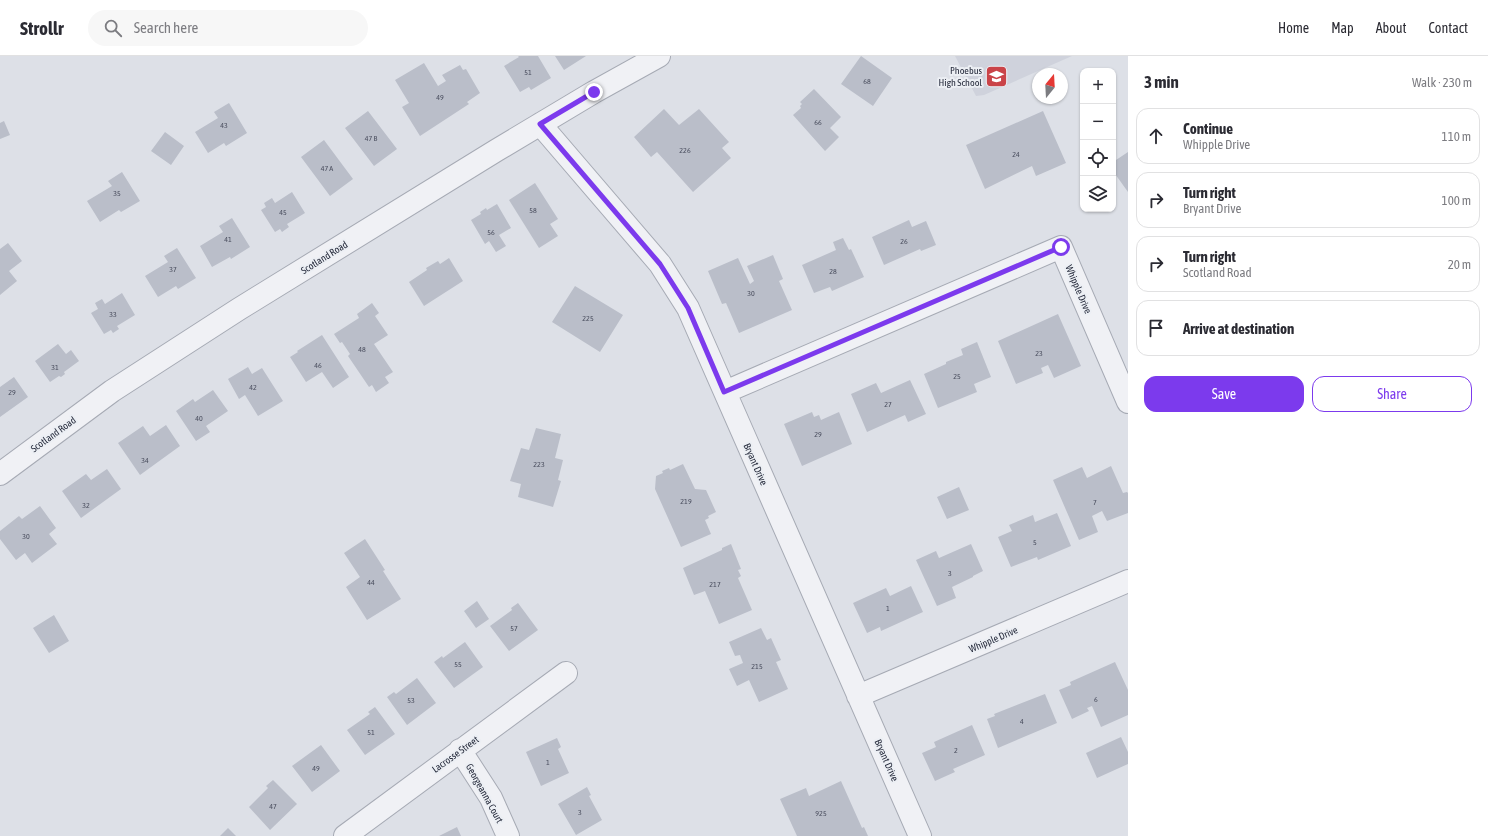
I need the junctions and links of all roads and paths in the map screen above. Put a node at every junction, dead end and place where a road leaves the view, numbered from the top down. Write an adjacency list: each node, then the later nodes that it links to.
1 (659, 56): 2 (street, Scotland Road)
2 (540, 124): 3 (street, Bryant Drive); 5 (street, Scotland Road)
3 (724, 392): 4 (street, Whipple Drive); 8 (street, Bryant Drive)
4 (1128, 402)
5 (0, 474)
6 (1128, 581): 8 (street, Whipple Drive)
7 (566, 673): 9 (street, Lacrosse Street)
8 (858, 696): 12 (street, Bryant Drive)
9 (460, 750): 10 (street, Lacrosse Street); 11 (street, Georgeanna Court)
10 (345, 836)
11 (508, 836)
12 (920, 836)

